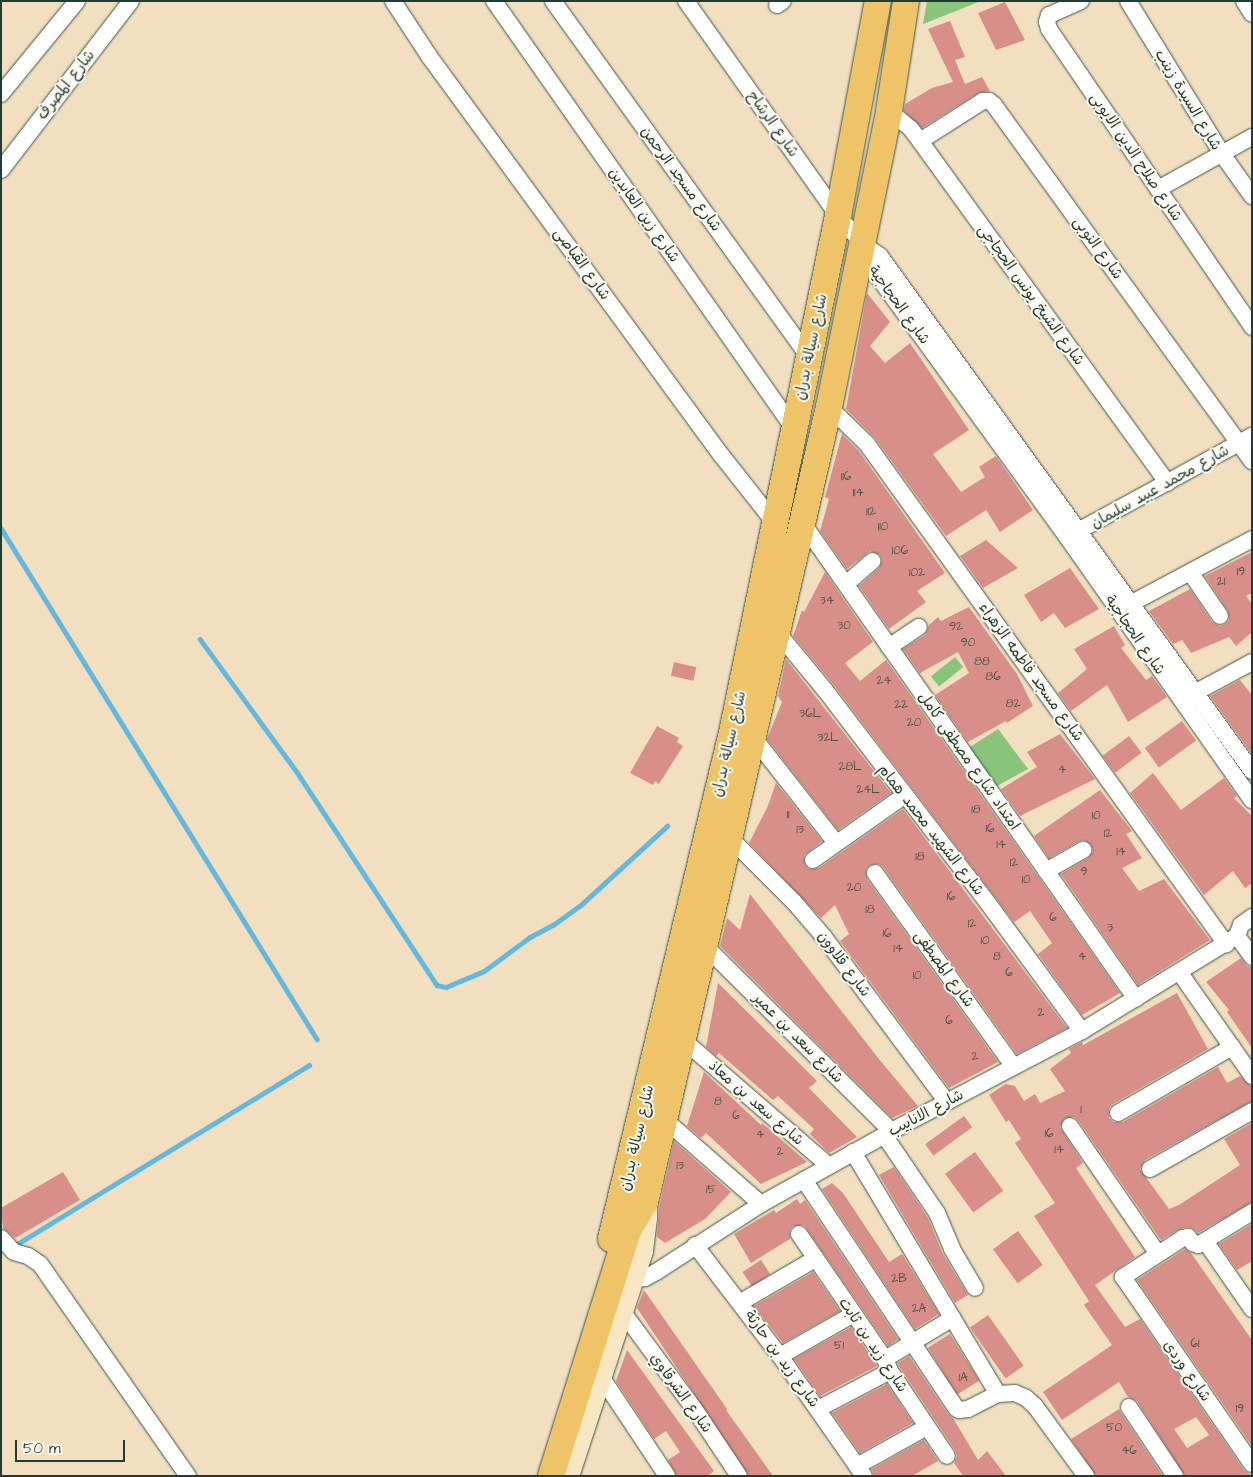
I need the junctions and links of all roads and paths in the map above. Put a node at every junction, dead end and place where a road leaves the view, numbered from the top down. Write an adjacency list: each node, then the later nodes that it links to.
1 (77, 1): 13 (street)
2 (131, 1): 18 (street, شارع المصرف)
3 (393, 1): 31 (street, شارع القباصى)
4 (494, 1): 26 (street, شارع زين العابدين)
5 (553, 1): 24 (street, شارع مسجد الرحمن)
6 (686, 1): 21 (street, شارع الرشاح)
7 (878, 1): 21 (main road, شارع سيالة بدران)
8 (906, 1): 14 (main road, شارع سيالة بدران)
9 (1081, 1): 19 (street, شارع صلاح الدين الايوبى)
10 (1128, 1): 17 (street, شارع السيدة زينب)
11 (1244, 1): 12 (street)
12 (1252, 14)
13 (1, 94)
14 (889, 111): 16 (street, شارع الشيخ يونس الحجاجى); 22 (main road, شارع سيالة بدران)
15 (1252, 137): 17 (street)
16 (920, 141): 27 (street, شارع النوبى); 29 (street, شارع الشيخ يونس الحجاجى)
17 (1222, 154): 19 (street); 20 (street, شارع السيدة زينب)
18 (1, 170)
19 (1158, 189): 23 (street, شارع صلاح الدين الايوبى)
20 (1252, 196)
21 (838, 216): 22 (street, شارع الرشاح); 24 (main road, شارع سيالة بدران)
22 (863, 244): 25 (main road, شارع سيالة بدران); 32 (street, شارع الحجاجية)
23 (1252, 327)
24 (809, 357): 26 (main road, شارع سيالة بدران)
25 (829, 407): 30 (main road, شارع سيالة بدران); 55 (street, شارع مسجد فاطمه الزهراء)
26 (794, 429): 31 (main road, شارع سيالة بدران)
27 (1246, 439): 28 (street, شارع النوبى); 29 (street, شارع محمد عبيد سليمان)
28 (1252, 461)
29 (1168, 484): 32 (street, شارع محمد عبيد سليمان)
30 (802, 522): 36 (street, امتداد شارع مصطفى كامل); 40 (main road, شارع سيالة بدران)
31 (775, 523): 59 (main road, شارع سيالة بدران)
32 (1072, 534): 37 (street, شارع الحجاجية); 43 (street, شارع الحجاجية)
33 (1252, 539): 35 (street)
34 (872, 562): 36 (street)
35 (1190, 572): 37 (street); 38 (street)
36 (846, 584): 41 (street, امتداد شارع مصطفى كامل)
37 (1130, 604): 43 (street, شارع الحجاجية)
38 (1220, 616)
39 (920, 627): 41 (street)
40 (777, 632): 44 (main road, شارع سيالة بدران); 46 (street, شارع الشهيد محمد همام)
41 (889, 647): 52 (street, امتداد شارع مصطفى كامل)
42 (1252, 662): 43 (street)
43 (1188, 696): 45 (street, شارع الحجاجية); 47 (street, شارع الحجاجية)
44 (752, 737): 48 (main road, شارع سيالة بدران); 49 (street)
45 (1252, 771)
46 (904, 795): 49 (street); 61 (street, شارع الشهيد محمد همام)
47 (1252, 800)
48 (729, 837): 56 (main road, شارع سيالة بدران); 66 (street, شارع قلاوون)
49 (836, 843): 51 (street)
50 (1083, 850): 52 (street)
51 (813, 860)
52 (1046, 871): 60 (street, امتداد شارع مصطفى كامل)
53 (875, 873): 64 (street, شارع المصطفى)
54 (1252, 917): 55 (street)
55 (1238, 938): 57 (street, شارع مسجد فاطمه الزهراء); 58 (street, شارع الانابيب)
56 (704, 945): 59 (main road, شارع سيالة بدران); 71 (street, شارع سعد بن عمير)
57 (1252, 957)
58 (1180, 972): 60 (street, شارع الانابيب); 63 (street)
59 (684, 987): 62 (main road, شارع سيالة بدران); 104 (main road, شارع سيالة بدران)
60 (1136, 999): 61 (street, شارع الانابيب)
61 (1082, 1031): 64 (street, شارع الانابيب)
62 (682, 1040): 69 (main road, شارع سيالة بدران); 73 (street, شارع سعد بن معاذ)
63 (1232, 1048): 65 (street); 68 (street)
64 (1013, 1066): 66 (street, شارع الانابيب)
65 (1252, 1076)
66 (947, 1102): 71 (street, شارع الانابيب)
67 (1252, 1111): 74 (street)
68 (1118, 1113)
69 (664, 1119): 76 (street); 85 (main road, شارع سيالة بدران)
70 (1070, 1126): 82 (street)
71 (888, 1133): 72 (street, شارع الانابيب); 86 (street, شارع سعد بن عمير)
72 (853, 1152): 73 (street, شارع الانابيب); 91 (street)
73 (829, 1166): 75 (street, شارع الانابيب)
74 (1150, 1169)
75 (804, 1180): 76 (street, شارع الانابيب); 92 (street)
76 (761, 1204): 81 (street, شارع الانابيب)
77 (1252, 1212): 80 (street)
78 (799, 1234): 84 (street, شارع زيد بن ثابت)
79 (1, 1238): 83 (street)
80 (1205, 1241): 82 (street); 88 (street)
81 (695, 1246): 85 (street, شارع الانابيب); 87 (street, شارع زيد بن حارثة)
82 (1158, 1254): 101 (street, شارع وردى)
83 (7, 1256): 103 (street)
84 (815, 1259): 87 (street); 90 (street, شارع زيد بن ثابت)
85 (623, 1278): 89 (street, شارع سيالة بدران); 105 (main road, شارع سيالة بدران)
86 (975, 1288)
87 (740, 1302): 93 (street, شارع زيد بن حارثة)
88 (1252, 1309)
89 (622, 1311): 95 (street, شارع سيالة بدران); 108 (street, شارع الشرقاوي)
90 (852, 1315): 93 (street); 94 (street, شارع زيد بن ثابت)
91 (953, 1318): 92 (street); 96 (street)
92 (912, 1342): 94 (street); 96 (street)
93 (780, 1356): 98 (street, شارع زيد بن حارثة)
94 (887, 1365): 98 (street); 99 (street, شارع زيد بن ثابت)
95 (600, 1375): 106 (street, شارع سيالة بدران); 107 (street)
96 (998, 1394): 109 (street)
97 (1129, 1407): 110 (street)
98 (818, 1409): 102 (street, شارع زيد بن حارثة)
99 (927, 1427): 100 (street, شارع زيد بن ثابت); 102 (street)
100 (947, 1456)
101 (1252, 1464)
102 (861, 1471)
103 (188, 1476)
104 (535, 1476)
105 (551, 1476)
106 (567, 1476)
107 (667, 1476)
108 (739, 1476)
109 (1086, 1476)
110 (1175, 1476)

